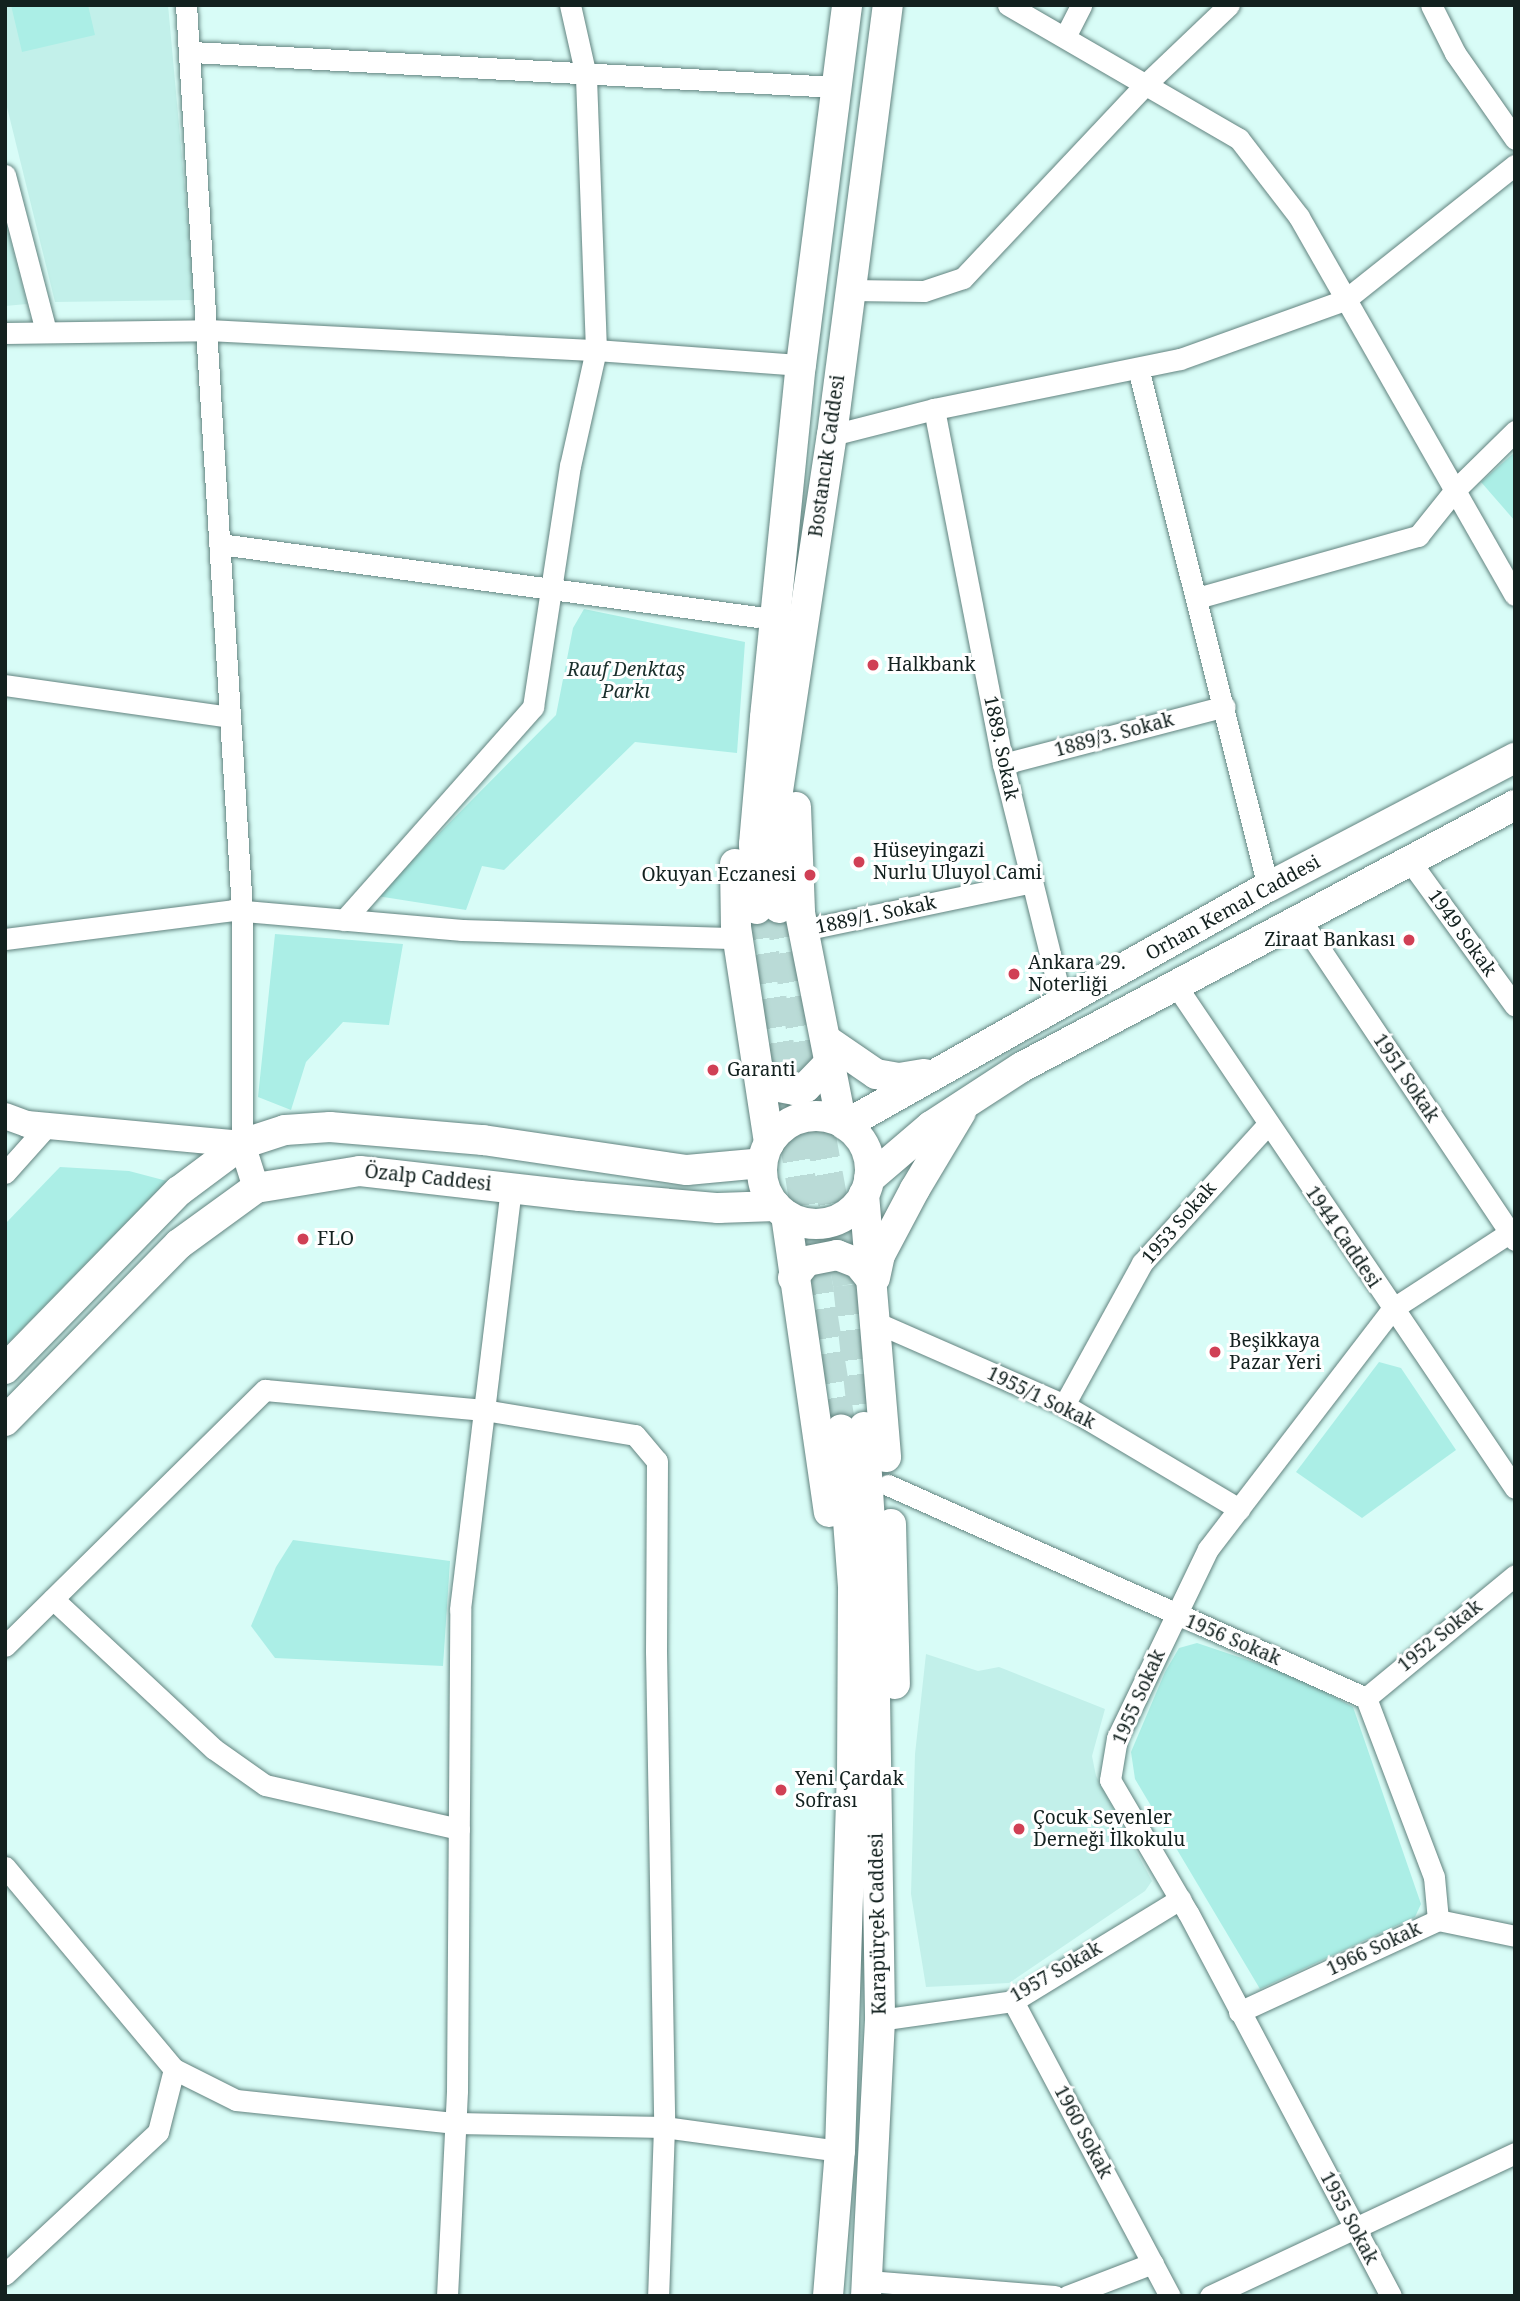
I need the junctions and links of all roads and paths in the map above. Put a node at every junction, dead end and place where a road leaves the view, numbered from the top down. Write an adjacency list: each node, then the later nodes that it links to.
1 (186, 5): 10 (street)
2 (570, 5): 11 (street)
3 (847, 5): 13 (main road, Bostancık Caddesi)
4 (888, 5): 17 (main road, Bostancık Caddesi)
5 (1007, 5): 9 (street)
6 (1081, 5): 9 (street)
7 (1229, 5): 12 (street)
8 (1431, 5): 14 (street)
9 (1066, 35): 12 (street)
10 (192, 51): 11 (street); 19 (street)
11 (586, 76): 13 (street); 22 (street)
12 (1147, 83): 17 (street); 18 (street)
13 (836, 87): 23 (main road, Bostancık Caddesi)
14 (1515, 139)
15 (1515, 165): 18 (street)
16 (5, 175): 20 (street)
17 (850, 290): 28 (main road, Bostancık Caddesi)
18 (1345, 300): 24 (street); 29 (street)
19 (208, 330): 20 (street); 22 (street); 31 (street)
20 (46, 331): 21 (street)
21 (5, 333)
22 (596, 350): 23 (street); 32 (street)
23 (801, 365): 27 (main road, Bostancık Caddesi)
24 (1138, 368): 25 (street); 34 (street)
25 (934, 409): 28 (street); 40 (street, 1889. Sokak)
26 (1515, 431): 29 (street)
27 (794, 435): 30 (main road, Bostancık Caddesi); 35 (main road)
28 (832, 435): 30 (main road, Bostancık Caddesi)
29 (1454, 491): 33 (street); 34 (street)
30 (821, 501): 48 (main road)
31 (220, 544): 32 (street); 38 (street)
32 (550, 588): 35 (street); 47 (street)
33 (1515, 595)
34 (1197, 598): 37 (street)
35 (758, 617): 49 (main road)
36 (5, 685): 38 (street)
37 (1225, 706): 40 (street, 1889/3. Sokak); 44 (street)
38 (230, 717): 45 (street)
39 (1515, 758): 44 (main road, Orhan Kemal Caddesi)
40 (1003, 764): 43 (street, 1889. Sokak)
41 (1515, 804): 42 (main road, Orhan Kemal Caddesi)
42 (1409, 860): 46 (main road, Orhan Kemal Caddesi); 53 (street, 1949 Sokak)
43 (1032, 883): 48 (street, 1889/1. Sokak); 52 (street, 1889. Sokak)
44 (1268, 887): 52 (main road, Orhan Kemal Caddesi)
45 (242, 911): 47 (street); 50 (street); 62 (street)
46 (1298, 916): 51 (main road, Orhan Kemal Caddesi); 69 (street, 1951 Sokak)
47 (344, 920): 49 (street)
48 (803, 930): 54 (main road)
49 (738, 938): 55 (main road)
50 (5, 939)
51 (1175, 984): 57 (main road, Orhan Kemal Caddesi); 60 (street, 1944 Caddesi)
52 (1062, 1002): 56 (main road, Orhan Kemal Caddesi)
53 (1515, 1006)
54 (830, 1051): 55 (main road); 56 (main road); 59 (main road)
55 (757, 1068): 63 (main road)
56 (935, 1073): 59 (main road, Orhan Kemal Caddesi)
57 (967, 1102): 66 (main road, Orhan Kemal Caddesi); 71 (main road)
58 (5, 1116): 61 (street)
59 (843, 1123): 63 (main road); 66 (main road)
60 (1267, 1125): 72 (street, 1944 Caddesi); 74 (street, 1953 Sokak)
61 (47, 1126): 62 (street); 64 (street)
62 (242, 1144): 63 (main road); 67 (street); 73 (main road)
63 (765, 1153): 68 (main road)
64 (5, 1173)
65 (511, 1187): 67 (main road, Özalp Caddesi); 68 (main road, Özalp Caddesi); 75 (street)
66 (866, 1187): 68 (main road); 71 (main road)
67 (256, 1188): 76 (main road, Özalp Caddesi)
68 (781, 1210): 70 (main road)
69 (1513, 1234): 72 (street, 1955 Sokak)
70 (793, 1278): 71 (main road); 86 (main road)
71 (871, 1298): 74 (street, 1955/1 Sokak); 77 (main road)
72 (1392, 1310): 78 (street, 1944 Caddesi); 79 (street, 1955 Sokak)
73 (5, 1369)
74 (1064, 1405): 79 (street, 1955/1 Sokak)
75 (484, 1410): 81 (street); 85 (street); 97 (street)
76 (5, 1420)
77 (888, 1485): 82 (street, 1956 Sokak); 90 (main road)
78 (1515, 1488)
79 (1238, 1509): 82 (street, 1955 Sokak)
80 (1515, 1575): 84 (street, 1952 Sokak)
81 (53, 1599): 83 (street); 85 (street)
82 (1176, 1615): 84 (street, 1956 Sokak); 88 (street, 1955 Sokak)
83 (5, 1646)
84 (1366, 1698): 89 (street)
85 (459, 1829): 96 (street)
86 (850, 1830): 90 (main road, Karapürçek Caddesi); 98 (main road, Karapürçek Caddesi)
87 (5, 1867): 95 (street)
88 (1180, 1899): 92 (street, 1957 Sokak); 93 (street, 1955 Sokak)
89 (1438, 1920): 91 (street, 1966 Sokak); 93 (street, 1966 Sokak)
90 (878, 1925): 94 (main road, Karapürçek Caddesi)
91 (1515, 1936)
92 (1013, 2001): 94 (street, 1957 Sokak); 101 (street, 1960 Sokak)
93 (1239, 2012): 100 (street, 1955 Sokak)
94 (880, 2020): 103 (main road, Karapürçek Caddesi)
95 (174, 2069): 96 (street); 102 (street)
96 (456, 2123): 97 (street); 104 (street)
97 (664, 2127): 98 (street); 105 (street)
98 (840, 2151): 106 (main road, Karapürçek Caddesi)
99 (1515, 2153): 100 (street)
100 (1353, 2226): 110 (street); 111 (street, 1955 Sokak)
101 (1153, 2263): 108 (street); 109 (street, 1960 Sokak)
102 (5, 2274)
103 (867, 2288): 107 (street)
104 (447, 2296)
105 (658, 2296)
106 (828, 2296)
107 (1054, 2296)
108 (1067, 2296)
109 (1170, 2296)
110 (1210, 2296)
111 (1391, 2296)

